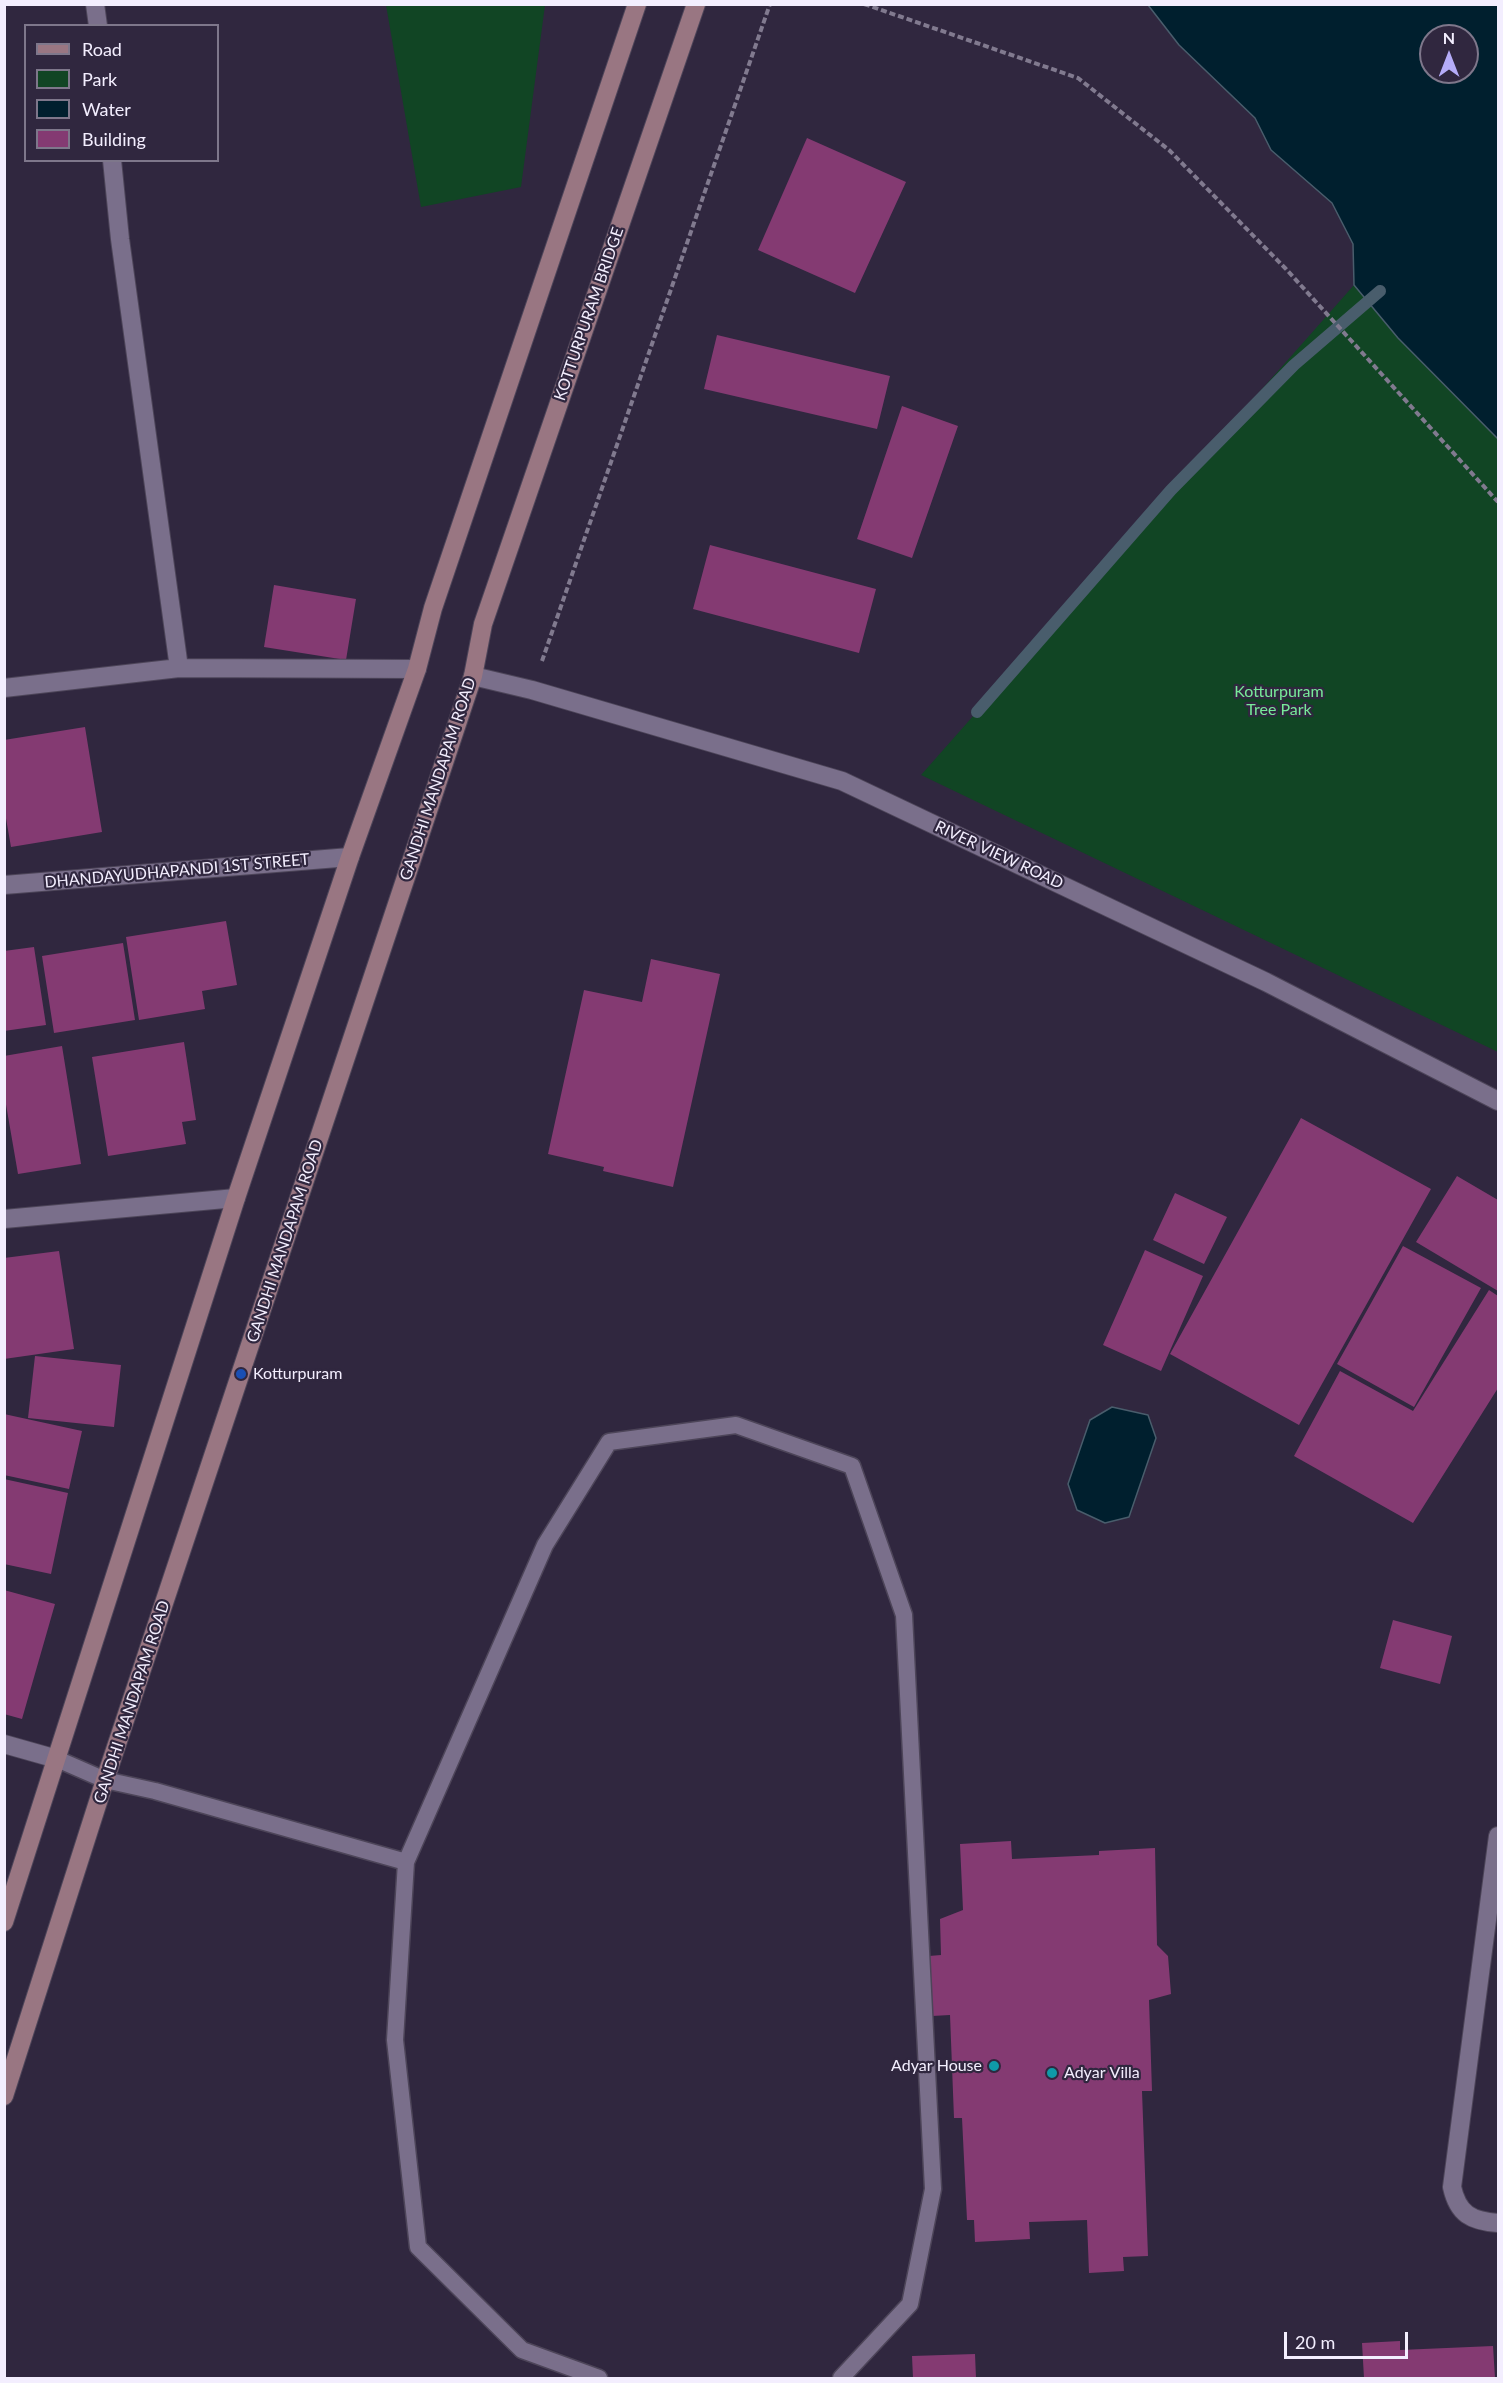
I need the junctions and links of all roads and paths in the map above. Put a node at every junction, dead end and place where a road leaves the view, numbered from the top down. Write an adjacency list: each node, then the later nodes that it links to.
1 (95, 4): 6 (street)
2 (637, 4): 11 (main road)
3 (696, 4): 9 (main road, KOTTURPURAM BRIDGE)
4 (770, 4): 14 (path)
5 (864, 4): 8 (path)
6 (98, 24)
7 (112, 162): 10 (street)
8 (1498, 502)
9 (483, 624): 12 (main road, GANDHI MANDAPAM ROAD)
10 (179, 668): 11 (street); 13 (street)
11 (417, 669): 15 (main road)
12 (473, 676): 14 (street, RIVER VIEW ROAD); 22 (main road, GANDHI MANDAPAM ROAD)
13 (4, 688)
14 (532, 690): 17 (street, RIVER VIEW ROAD)
15 (351, 857): 16 (street, DHANDAYUDHAPANDI 1ST STREET); 18 (main road)
16 (4, 885)
17 (1498, 1101)
18 (236, 1198): 19 (street); 21 (main road)
19 (4, 1219)
20 (4, 1744): 21 (street)
21 (57, 1759): 22 (lane); 25 (main road)
22 (105, 1780): 24 (lane); 26 (main road, GANDHI MANDAPAM ROAD)
23 (1498, 1836): 27 (street)
24 (406, 1862): 28 (lane); 29 (lane)
25 (4, 1922)
26 (4, 2096)
27 (1498, 2223)
28 (598, 2379)
29 (841, 2379)

